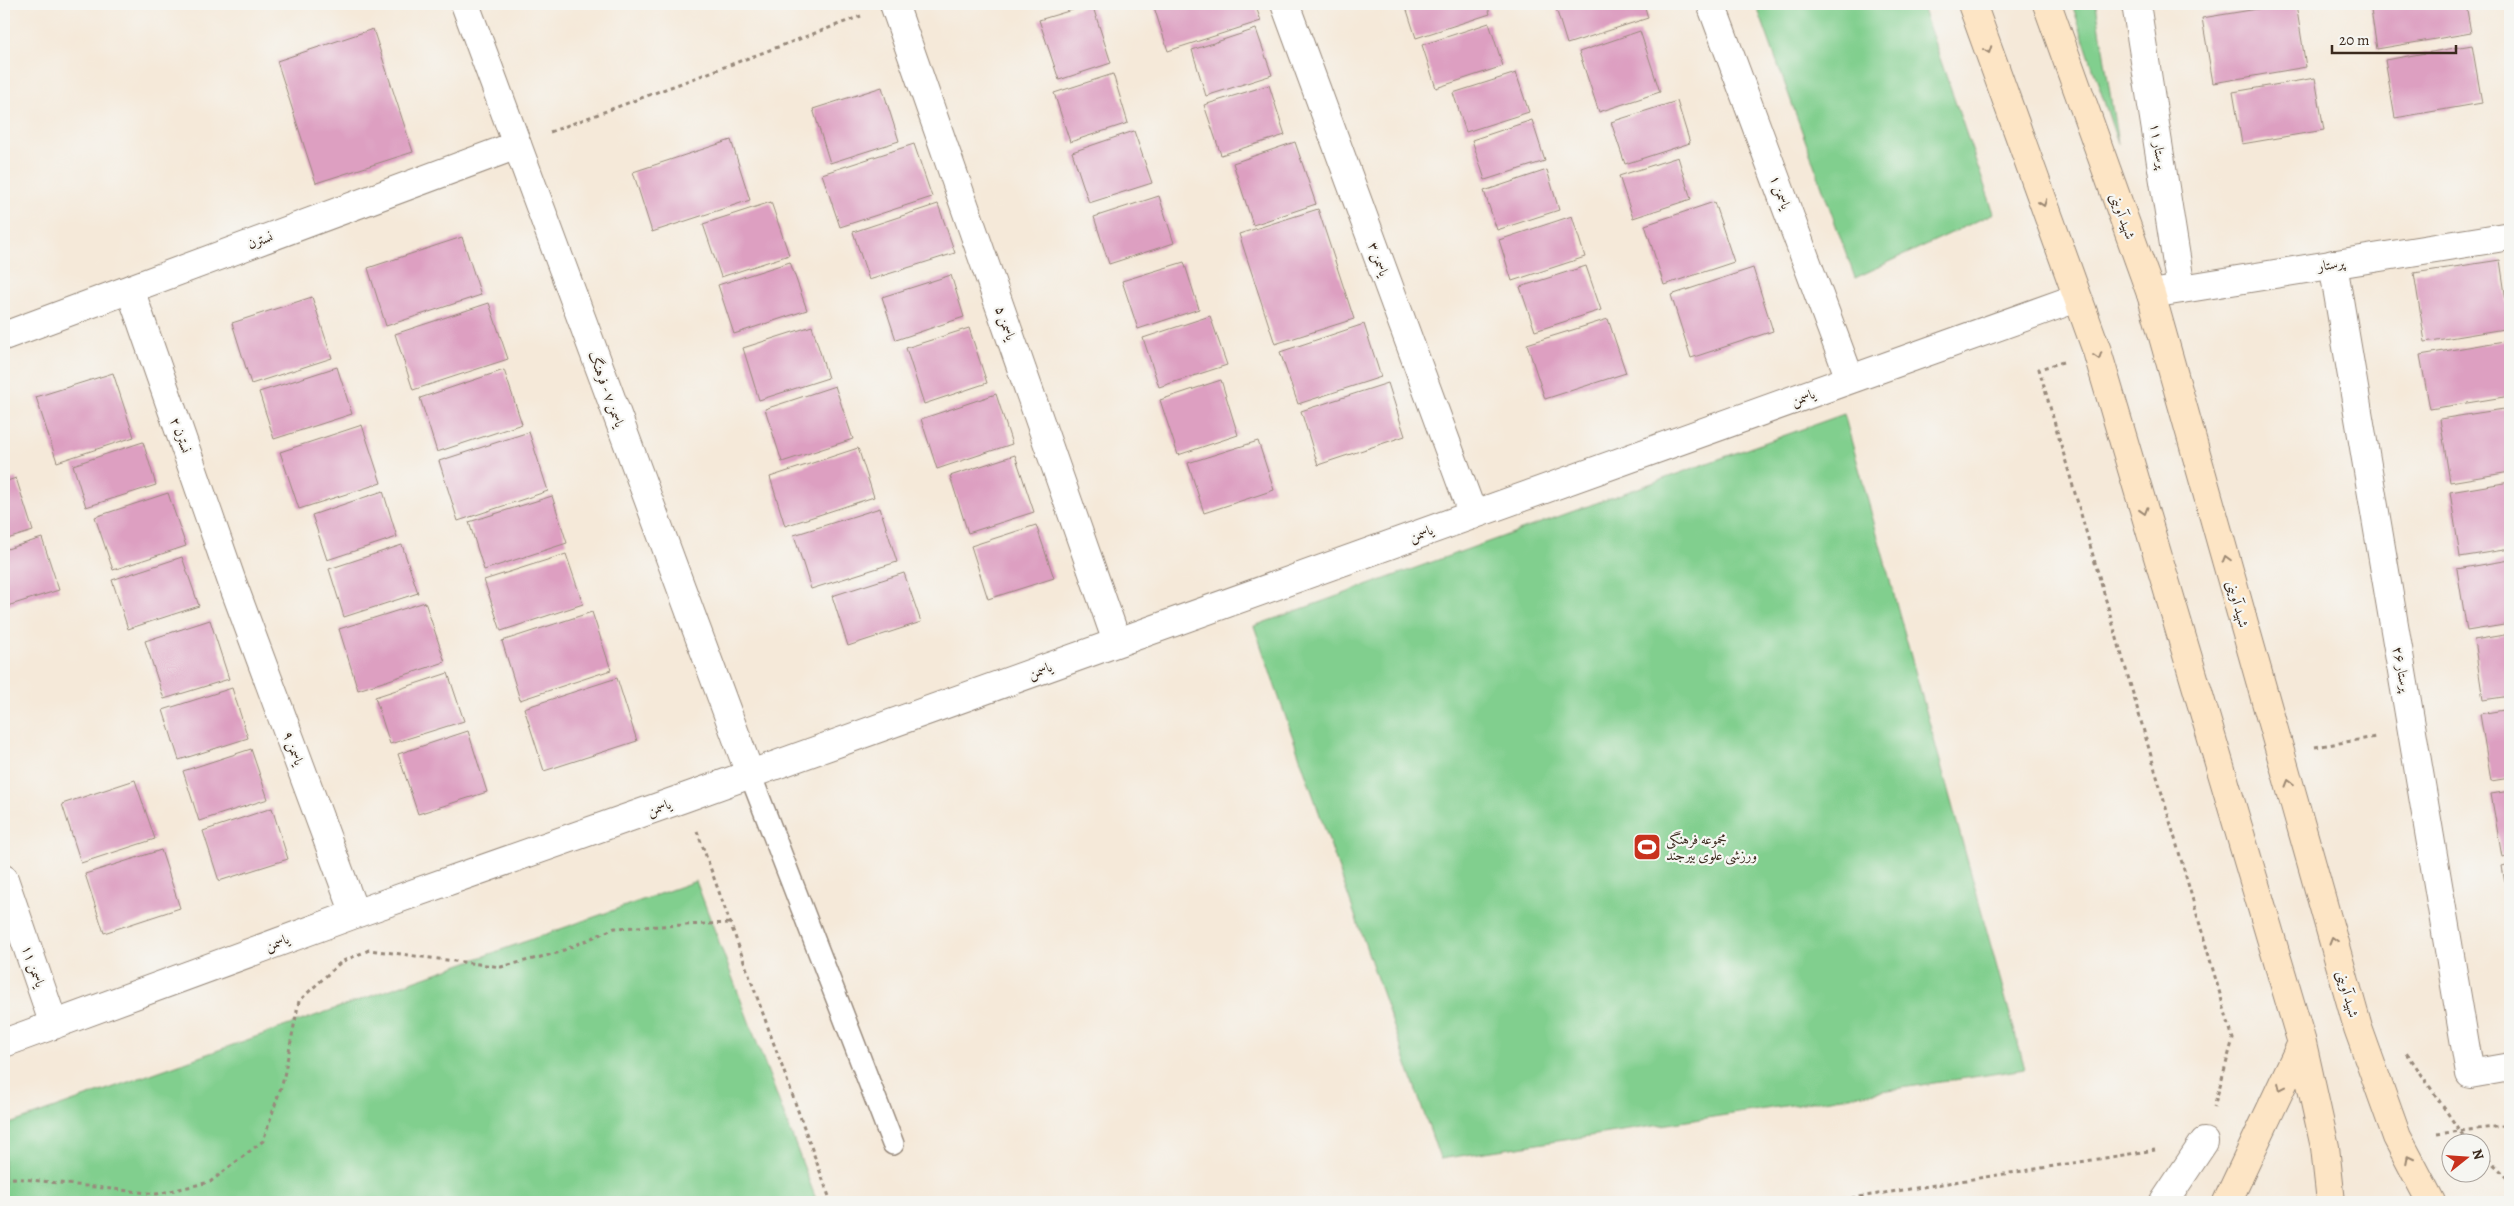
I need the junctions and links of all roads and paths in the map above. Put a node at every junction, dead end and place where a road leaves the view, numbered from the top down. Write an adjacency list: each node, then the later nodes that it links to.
1 (465, 4): 9 (street, یاسمن ۷ - فرهنگ)
2 (894, 4): 21 (street, یاسمن ۵)
3 (1284, 4): 19 (street, یاسمن ۳)
4 (1711, 4): 18 (street, یاسمن ۱)
5 (1972, 4): 15 (main road, one-way to 15)
6 (2047, 4): 14 (main road, شهید آوینی)
7 (2136, 4): 12 (street, پرستار ۱۱)
8 (866, 14): 9 (path)
9 (517, 145): 13 (street, نسترن); 24 (street, یاسمن ۷ - فرهنگ)
10 (2510, 236): 11 (street, پرستار)
11 (2334, 264): 12 (street, پرستار); 22 (street, پرستار ۲۶)
12 (2181, 288): 14 (street, پرستار)
13 (130, 289): 16 (street, نسترن); 20 (street, نسترن ۲)
14 (2151, 294): 43 (main road, شهید آوینی, one-way to 14)
15 (2077, 298): 17 (main road); 18 (street, یاسمن)
16 (4, 336)
17 (2097, 352): 31 (main road, one-way to 31); 33 (path)
18 (1850, 379): 19 (street, یاسمن)
19 (1473, 515): 21 (street, یاسمن)
20 (232, 582): 27 (street, یاسمن ۹)
21 (1117, 642): 24 (street, یاسمن)
22 (2412, 732): 23 (path); 32 (street, پرستار ۲۶)
23 (2315, 747)
24 (750, 774): 25 (street, یاسمن); 34 (lane)
25 (684, 798): 27 (street, یاسمن); 28 (path)
26 (4, 878): 29 (street, یاسمن ۱۱)
27 (355, 914): 29 (street, یاسمن)
28 (730, 923): 36 (path); 38 (path)
29 (54, 1025): 30 (street, یاسمن)
30 (4, 1042)
31 (2302, 1043): 41 (main road, one-way to 41); 42 (main road)
32 (2510, 1068)
33 (2204, 1142): 39 (path); 40 (street)
34 (893, 1144)
35 (2492, 1163): 37 (path)
36 (4, 1179)
37 (2510, 1180)
38 (831, 1202)
39 (1828, 1202)
40 (2164, 1202)
41 (2227, 1202)
42 (2331, 1202)
43 (2431, 1202)

